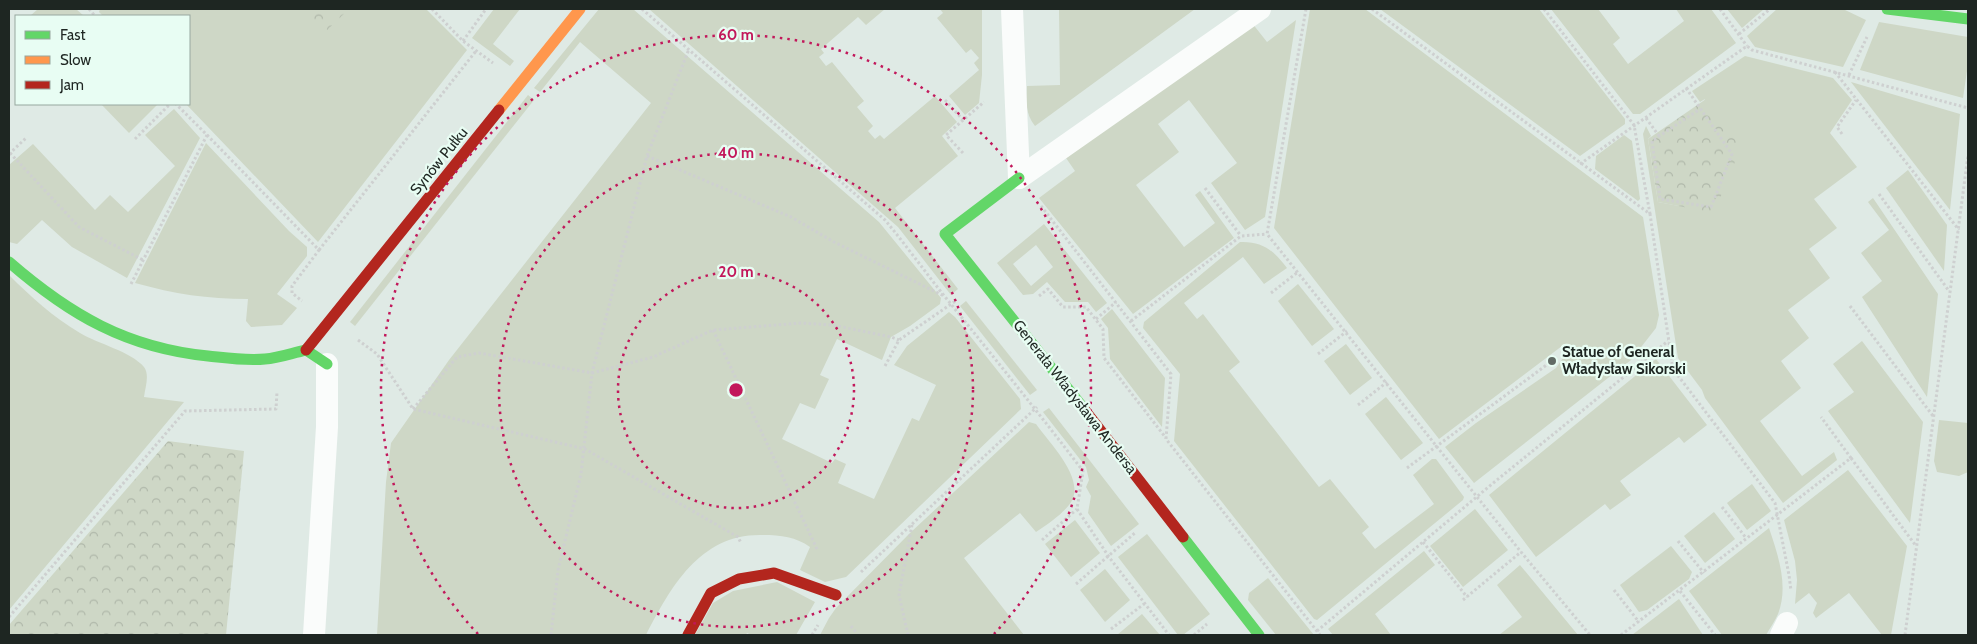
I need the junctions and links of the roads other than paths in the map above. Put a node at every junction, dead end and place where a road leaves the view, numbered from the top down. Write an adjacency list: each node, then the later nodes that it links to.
1 (580, 9): 9 (street, Synów Pułku)
2 (1012, 9): 7 (lane)
3 (1260, 9): 7 (lane, Generała Władysława Andersa)
4 (1887, 9): 5 (street)
5 (1912, 11): 6 (street)
6 (1968, 19)
7 (1018, 178): 14 (street, Generała Władysława Andersa)
8 (9, 262): 9 (street)
9 (306, 350): 10 (street)
10 (327, 364): 12 (lane)
11 (836, 595): 13 (street)
12 (314, 635)
13 (688, 635)
14 (1259, 635)

